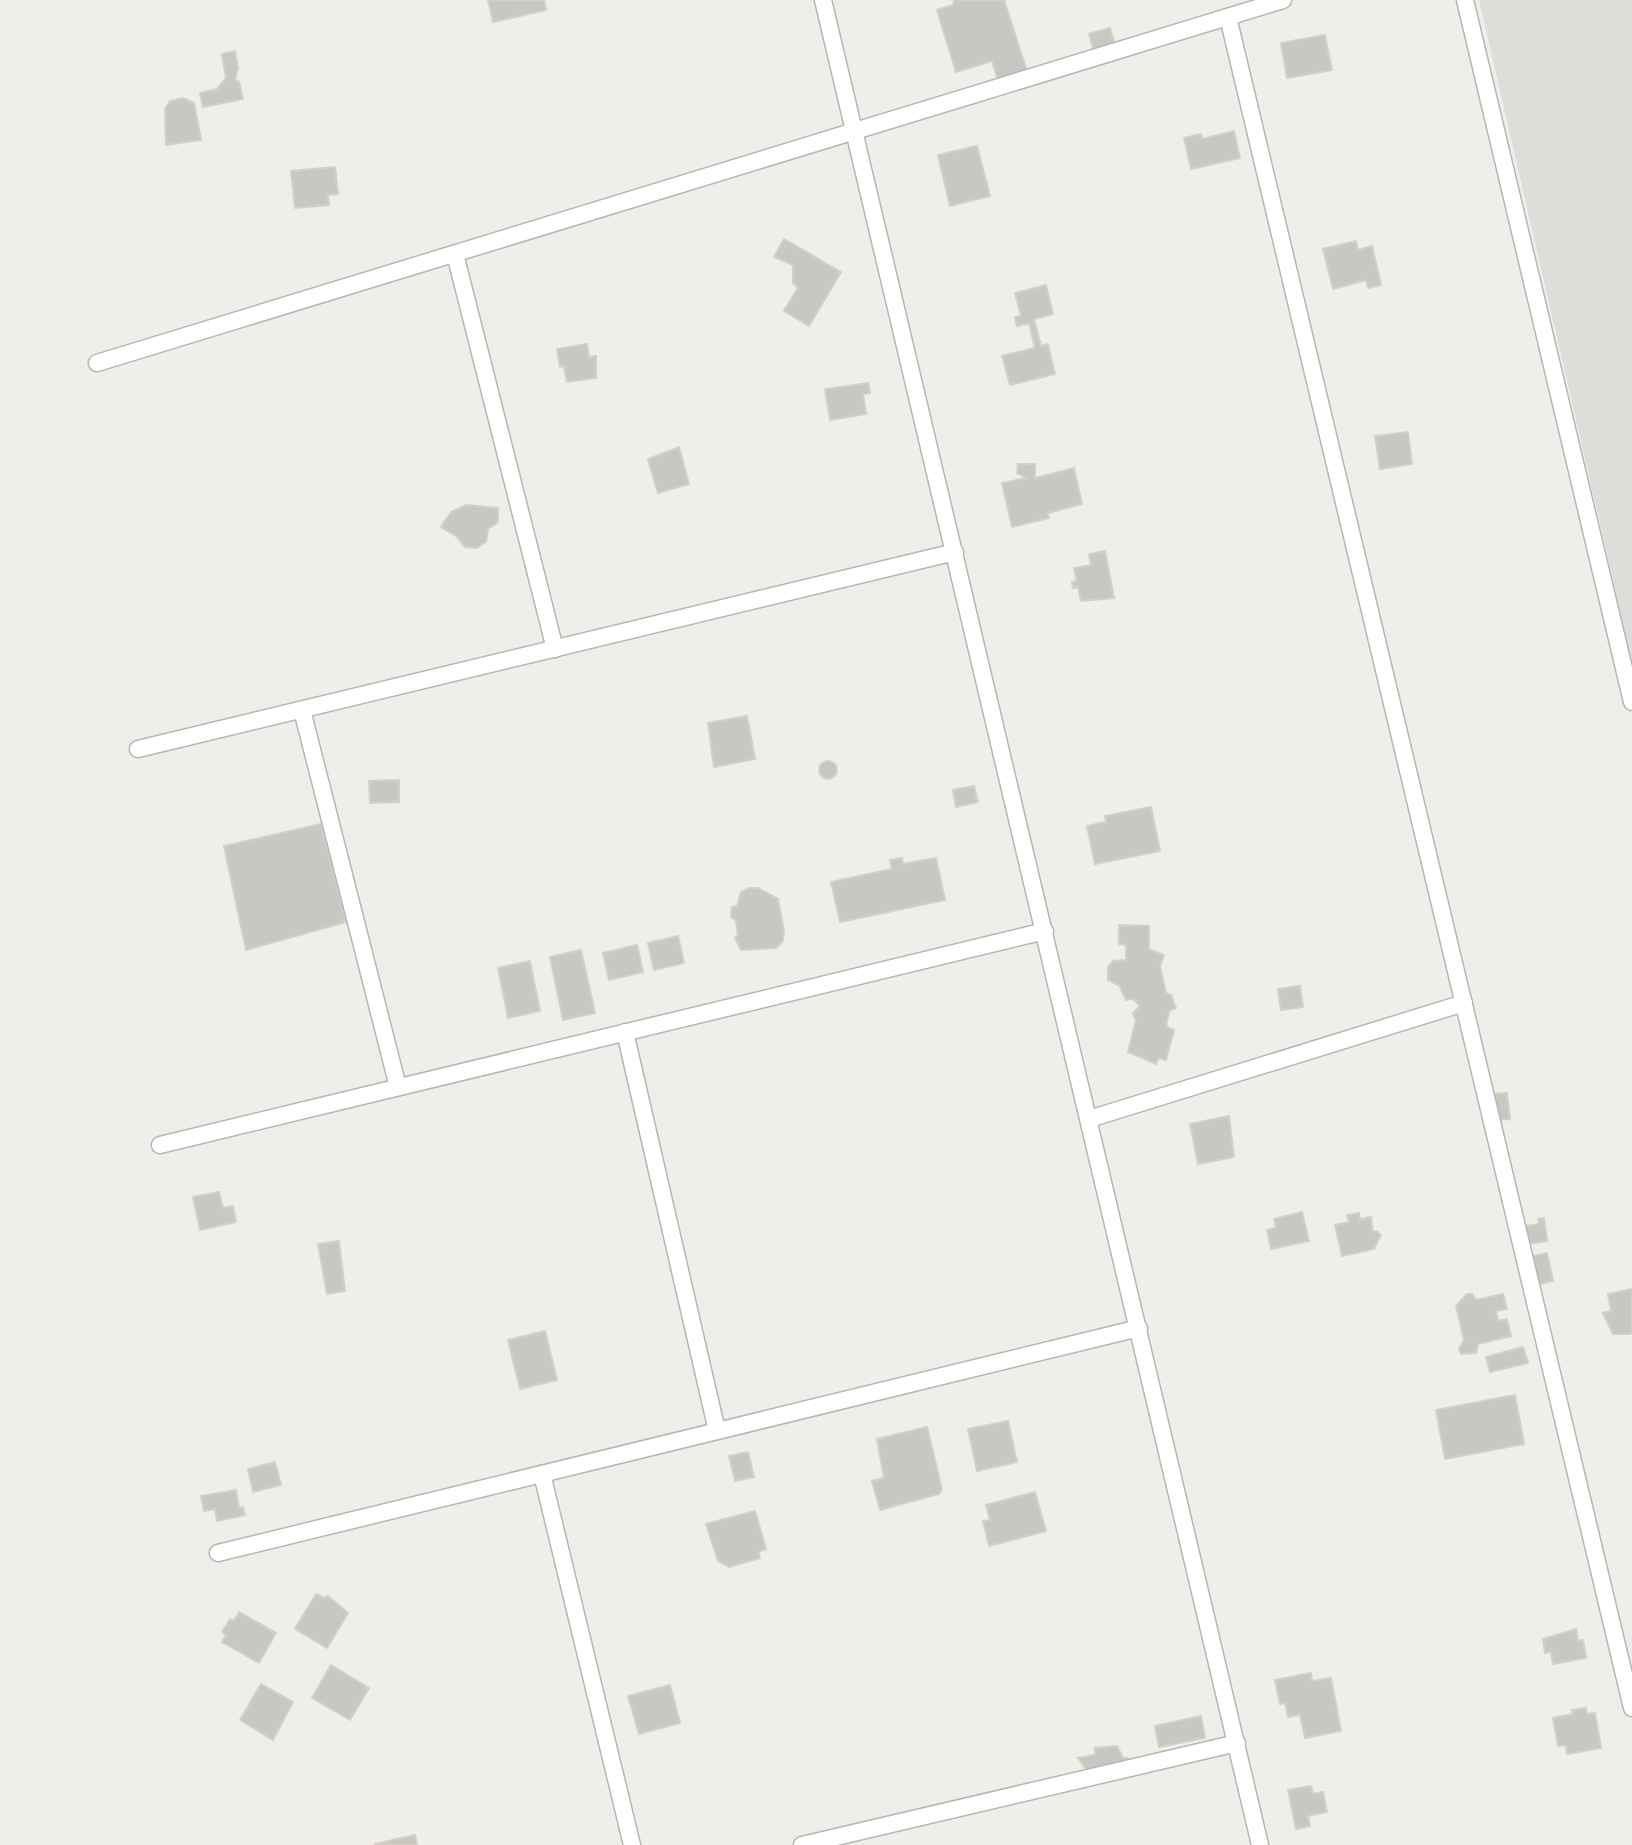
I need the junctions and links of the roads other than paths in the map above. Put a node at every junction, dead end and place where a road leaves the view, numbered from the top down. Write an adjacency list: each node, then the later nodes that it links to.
1 (822, 0): 5 (street)
2 (1283, 0): 4 (street)
3 (1465, 0): 10 (street)
4 (1228, 17): 5 (street); 14 (street)
5 (855, 131): 6 (street); 8 (street)
6 (455, 254): 7 (street); 9 (street)
7 (97, 363)
8 (955, 552): 9 (street); 13 (street)
9 (555, 649): 11 (street)
10 (1632, 702)
11 (302, 710): 12 (street); 16 (street)
12 (138, 749)
13 (1045, 931): 15 (street); 17 (street)
14 (1464, 1003): 17 (street); 23 (street)
15 (625, 1032): 16 (street); 20 (street)
16 (398, 1087): 18 (street)
17 (1089, 1119): 19 (street)
18 (160, 1145)
19 (1139, 1328): 20 (street); 24 (street)
20 (717, 1431): 21 (street)
21 (542, 1474): 22 (street); 25 (street)
22 (218, 1553)
23 (1632, 1708)
24 (1237, 1743): 26 (street); 27 (street)
25 (632, 1845)
26 (803, 1845)
27 (1259, 1845)

